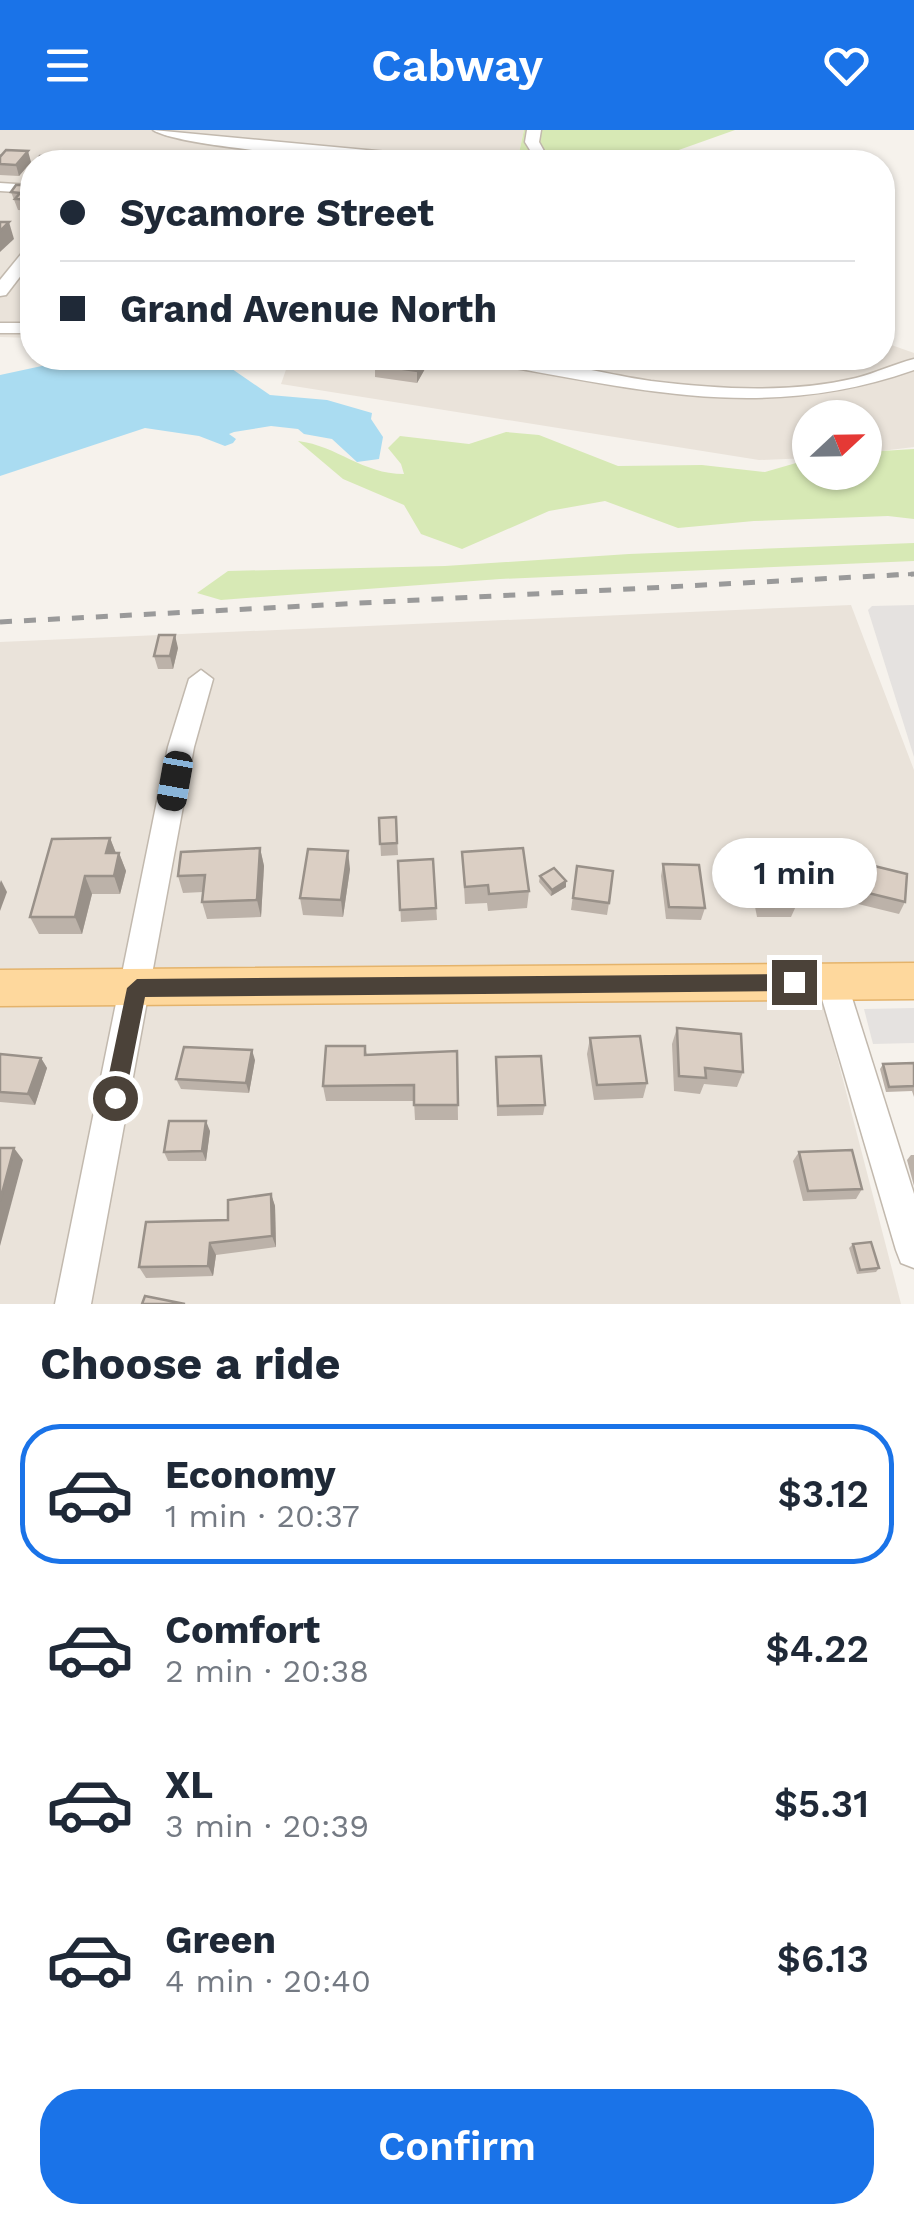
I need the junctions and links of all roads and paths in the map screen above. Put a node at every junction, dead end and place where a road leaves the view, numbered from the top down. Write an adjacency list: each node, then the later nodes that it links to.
1 (160, 130): 2 (street)
2 (321, 150)
3 (20, 266): 4 (street)
4 (0, 291)
5 (914, 364): 6 (street)
6 (606, 370)
7 (201, 679): 11 (street)
8 (832, 982): 9 (main road); 11 (main road); 12 (street)
9 (914, 982)
10 (0, 988): 11 (main road)
11 (137, 988): 13 (street)
12 (914, 1250)
13 (73, 1304)

